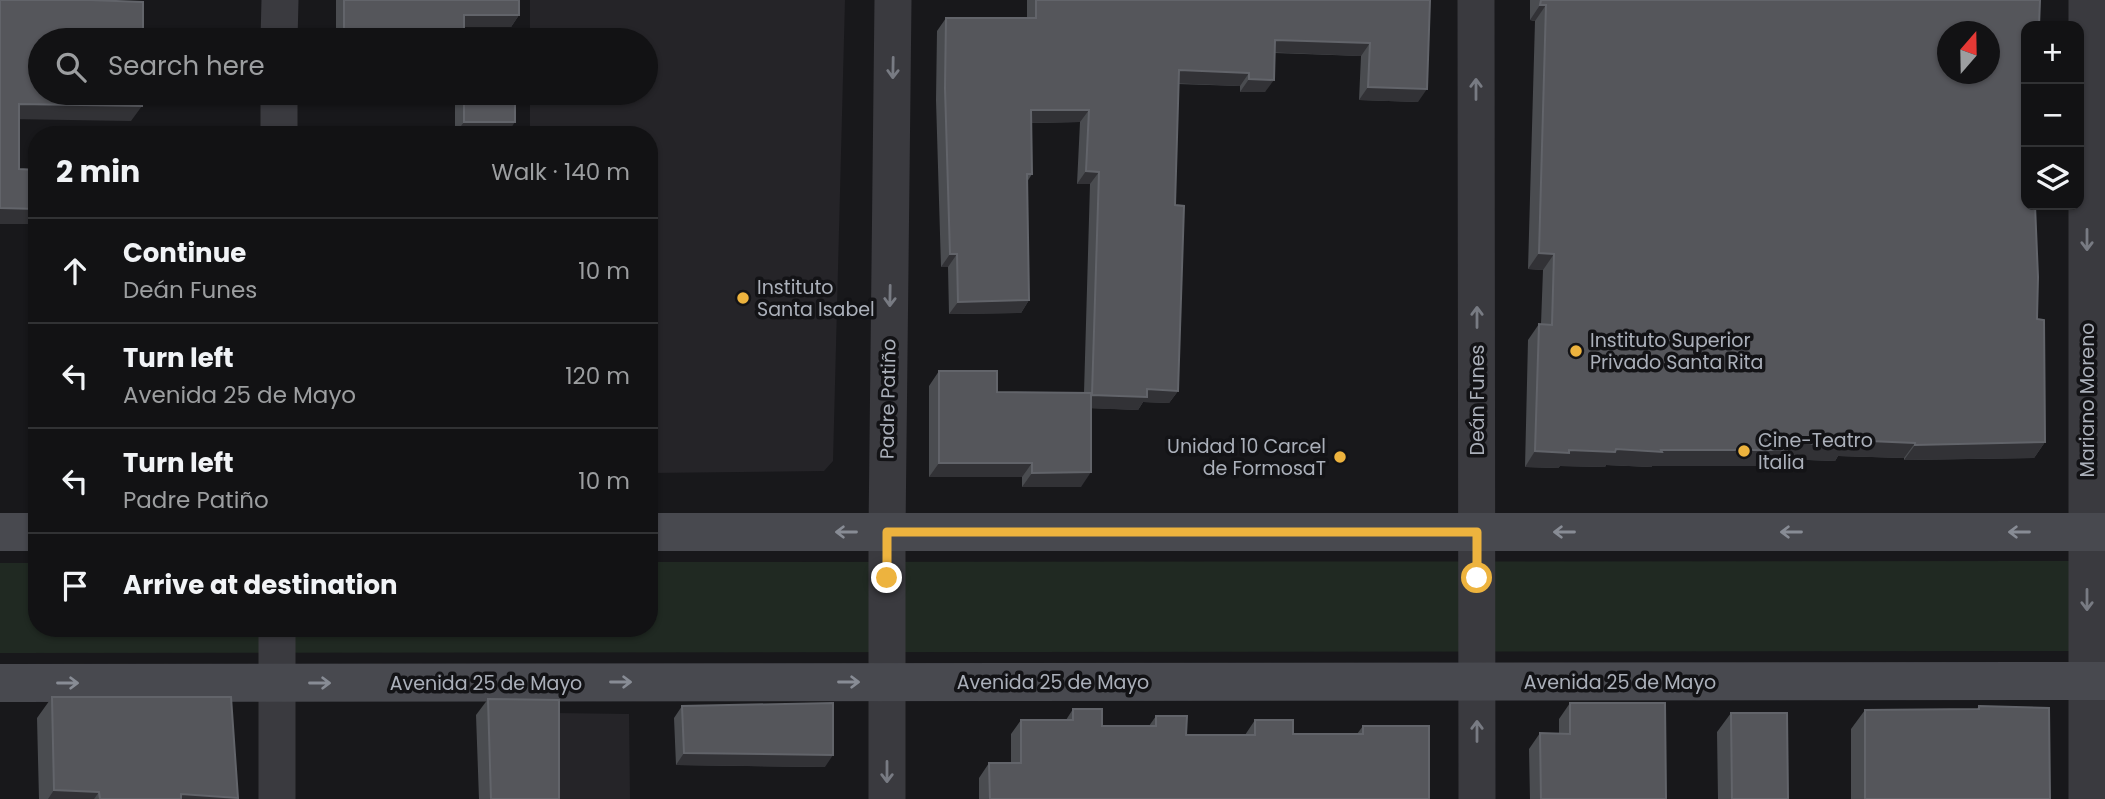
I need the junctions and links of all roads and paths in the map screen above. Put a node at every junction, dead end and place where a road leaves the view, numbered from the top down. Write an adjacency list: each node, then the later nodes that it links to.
1 (280, 0): 5 (street)
2 (894, 0): 11 (street, Padre Patiño, one-way to 11)
3 (1476, 0): 12 (street, Deán Funes, one-way to 3)
4 (2087, 0): 13 (street, Mariano Moreno, one-way to 13)
5 (279, 28)
6 (279, 105): 7 (street)
7 (279, 126)
8 (0, 532): 9 (main road)
9 (28, 532)
10 (658, 532): 11 (main road, one-way to 10)
11 (887, 532): 12 (main road); 16 (street, Padre Patiño)
12 (1477, 532): 13 (main road, one-way to 12); 17 (street, Deán Funes)
13 (2096, 532): 15 (street, Mariano Moreno, one-way to 15)
14 (277, 637): 19 (street)
15 (2096, 681): 17 (main road, Avenida 25 de Mayo); 23 (street, Mariano Moreno)
16 (887, 682): 17 (main road, Avenida 25 de Mayo); 19 (main road, Avenida 25 de Mayo, one-way to 16); 21 (street, Padre Patiño, one-way to 21)
17 (1478, 682): 22 (street, Deán Funes, one-way to 17)
18 (0, 683): 19 (main road, Avenida 25 de Mayo, one-way to 19)
19 (277, 683): 20 (street)
20 (277, 799)
21 (887, 799)
22 (1477, 799)
23 (2087, 799)

